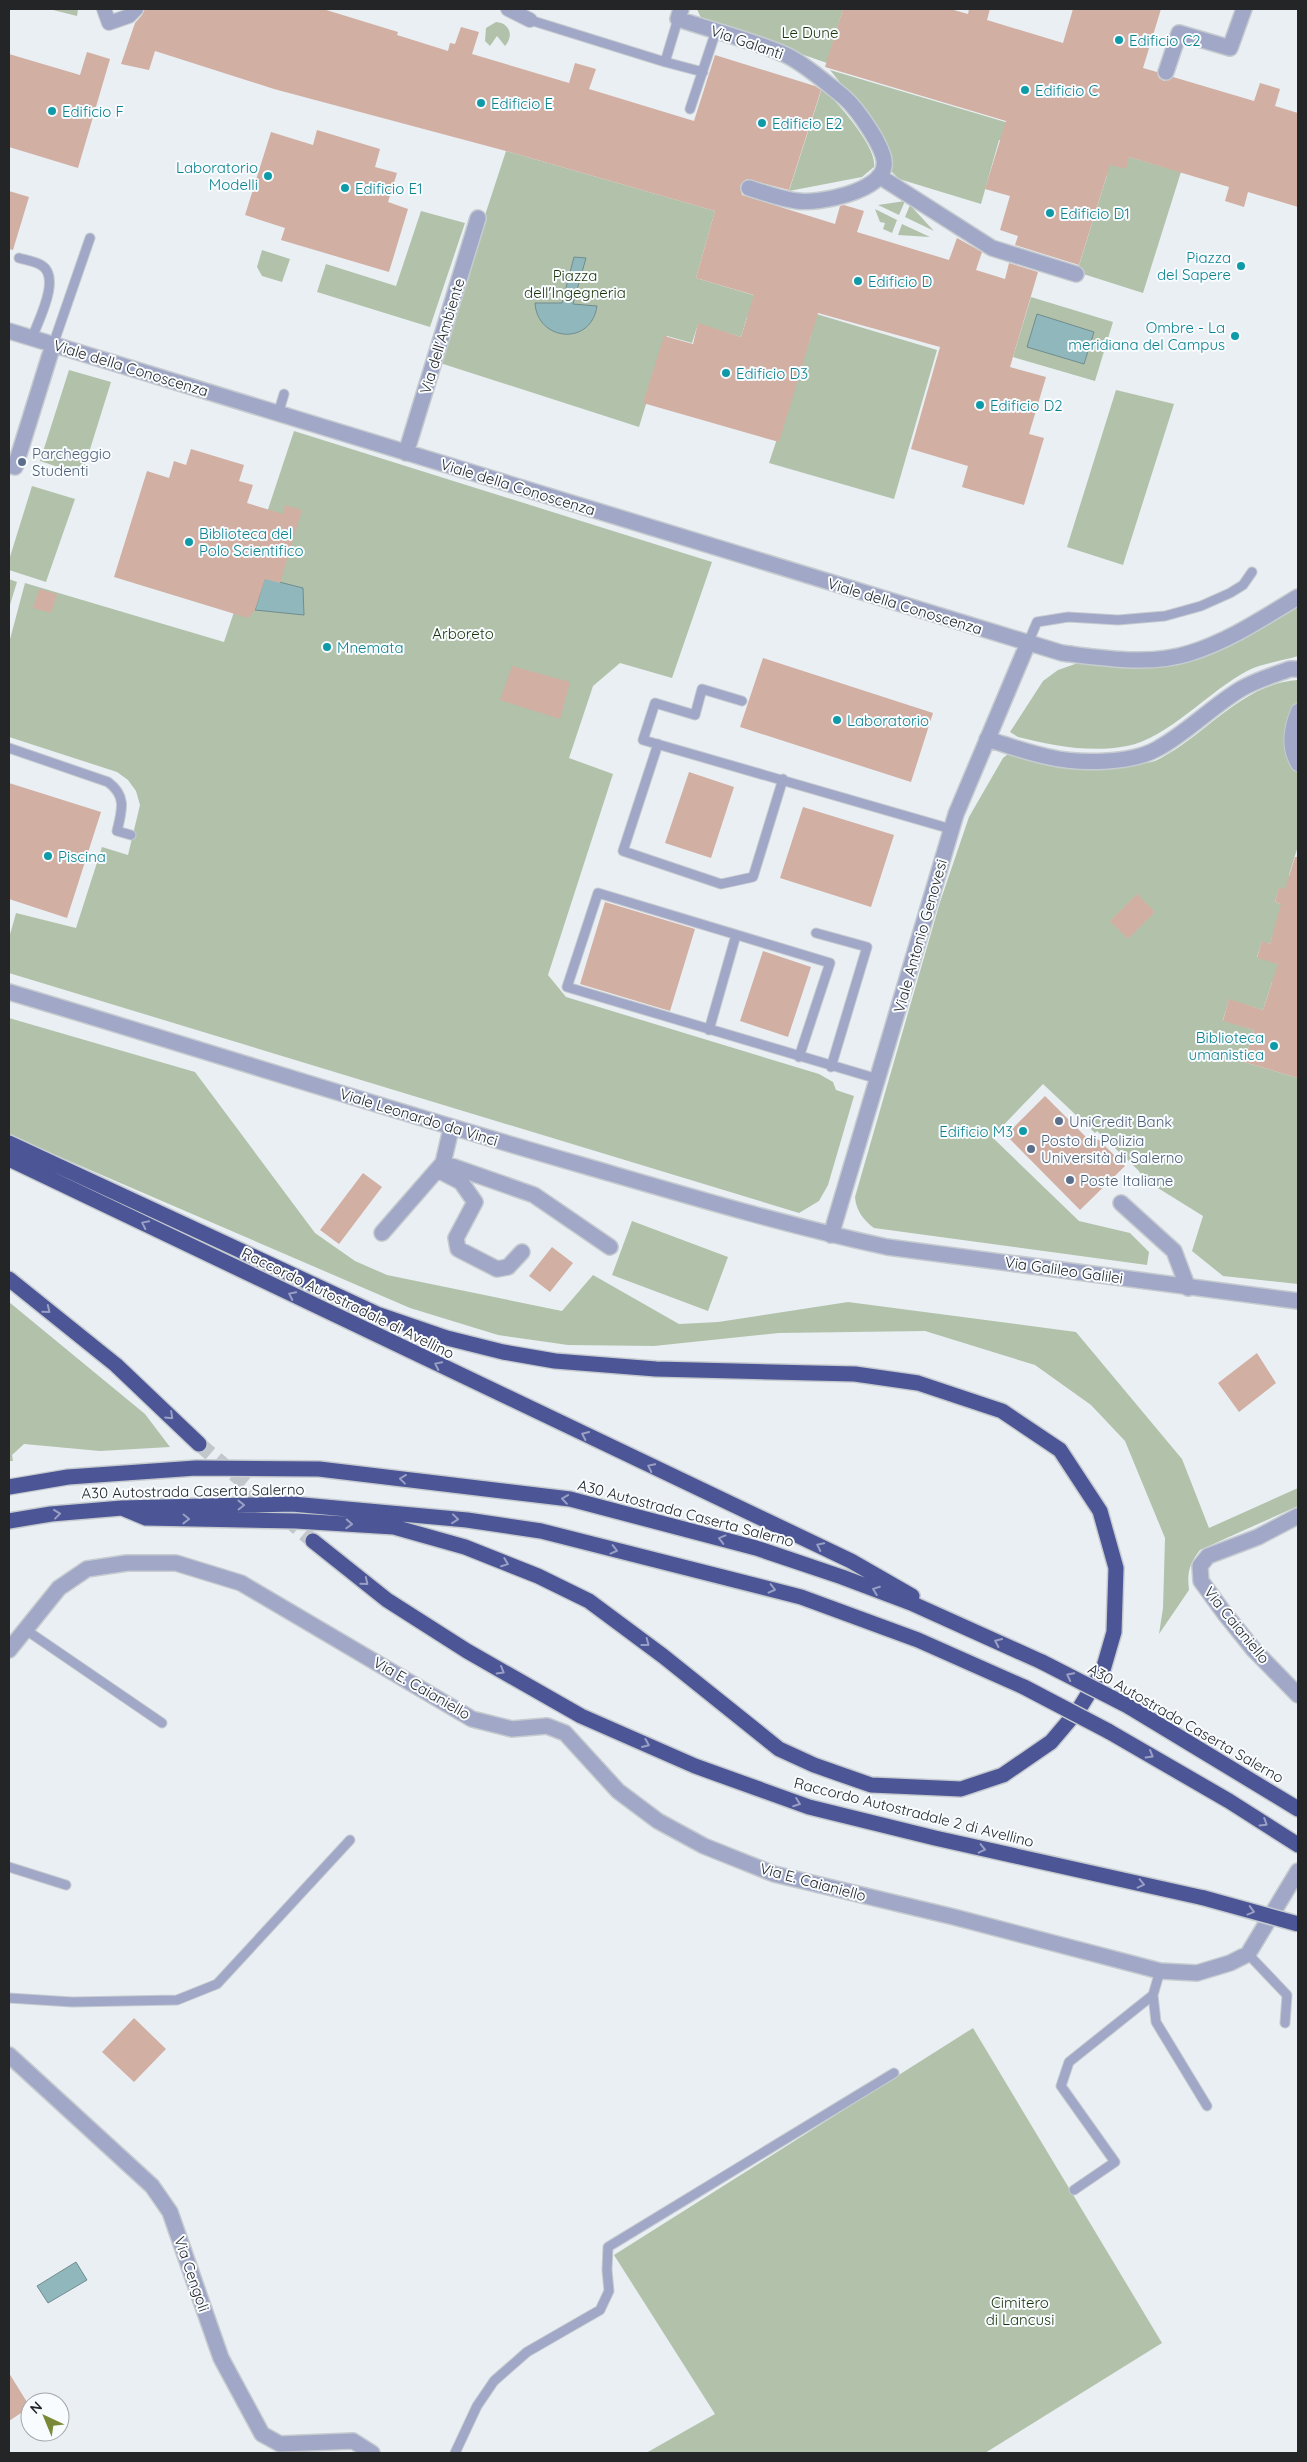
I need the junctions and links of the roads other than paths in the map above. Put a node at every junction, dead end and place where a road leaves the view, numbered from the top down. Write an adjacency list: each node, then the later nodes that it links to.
1 (104, 9): 2 (street)
2 (136, 9)
3 (508, 9): 6 (street)
4 (1244, 9): 10 (street)
5 (680, 14): 7 (street, Via Galanti); 8 (lane)
6 (530, 20): 8 (lane)
7 (716, 32): 9 (lane); 12 (street, Via Galanti)
8 (665, 62): 9 (lane)
9 (703, 72): 11 (lane)
10 (1166, 72)
11 (690, 110)
12 (879, 176): 13 (street); 17 (street)
13 (749, 188)
14 (478, 218): 23 (street, Via dell'Ambiente)
15 (90, 238): 20 (lane)
16 (19, 258): 19 (lane)
17 (1076, 274)
18 (9, 331): 19 (street, Viale della Conoscenza)
19 (32, 338): 20 (street, Viale della Conoscenza)
20 (53, 345): 22 (street, Viale della Conoscenza); 24 (street)
21 (284, 394): 22 (lane)
22 (278, 414): 23 (street, Viale della Conoscenza)
23 (406, 453): 27 (street, Viale della Conoscenza)
24 (9, 465)
25 (1252, 572): 27 (lane)
26 (1298, 597): 27 (street, Viale della Conoscenza)
27 (1028, 643): 31 (street, Viale Antonio Genovesi)
28 (1298, 669): 31 (street)
29 (742, 701): 32 (lane)
30 (1298, 711): 34 (street)
31 (986, 739): 36 (street, Viale Antonio Genovesi)
32 (658, 744): 35 (lane); 35 (lane)
33 (9, 748): 37 (lane)
34 (1298, 764)
35 (783, 779): 36 (lane)
36 (951, 829): 44 (street, Viale Antonio Genovesi)
37 (131, 835)
38 (816, 933): 43 (lane)
39 (736, 935): 41 (lane); 41 (lane); 42 (lane)
40 (9, 992): 45 (street, Viale Leonardo da Vinci)
41 (709, 1030): 42 (lane)
42 (799, 1057): 43 (lane)
43 (831, 1067): 44 (lane)
44 (878, 1079): 51 (street, Viale Antonio Genovesi)
45 (451, 1128): 48 (street); 51 (street, Viale Leonardo da Vinci)
46 (9, 1144): 59 (highway, one-way to 46)
47 (9, 1159): 63 (highway, Raccordo Autostradale di Avellino, one-way to 47)
48 (441, 1167): 50 (street); 52 (street); 53 (street)
49 (1121, 1203): 55 (street)
50 (382, 1234)
51 (830, 1235): 55 (street, Via Galileo Galilei)
52 (610, 1247)
53 (522, 1252)
54 (9, 1279): 57 (highway, one-way to 57)
55 (1188, 1288): 56 (street, Via Galileo Galilei)
56 (1298, 1301)
57 (199, 1444)
58 (9, 1487): 63 (highway, A30 Autostrada Caserta Salerno, one-way to 58)
59 (122, 1508): 61 (highway, A30 Autostrada Caserta Salerno, one-way to 59); 70 (highway, A30 Autostrada Caserta Salerno, one-way to 70, bridge)
60 (1298, 1516): 66 (street, Via Caianiello)
61 (9, 1521)
62 (313, 1541): 74 (highway, Raccordo Autostradale 2 di Avellino, one-way to 74, bridge)
63 (954, 1622): 68 (highway, A30 Autostrada Caserta Salerno, one-way to 63, bridge)
64 (26, 1630): 65 (street, Via E. Caianiello); 67 (lane); 76 (street, Via E. Caianiello)
65 (9, 1650)
66 (1298, 1695)
67 (162, 1723)
68 (1298, 1809)
69 (350, 1840): 78 (lane)
70 (1298, 1845)
71 (9, 1867): 73 (lane)
72 (1298, 1871): 75 (street)
73 (66, 1885)
74 (1298, 1924)
75 (1248, 1954): 76 (street, Via E. Caianiello); 79 (lane)
76 (1160, 1971): 77 (lane)
77 (1153, 1995): 82 (lane); 83 (lane)
78 (9, 1998)
79 (1285, 2023)
80 (9, 2055): 84 (street, Via Cengoli)
81 (894, 2073): 85 (lane)
82 (1207, 2106)
83 (1074, 2190)
84 (372, 2453)
85 (455, 2453)

